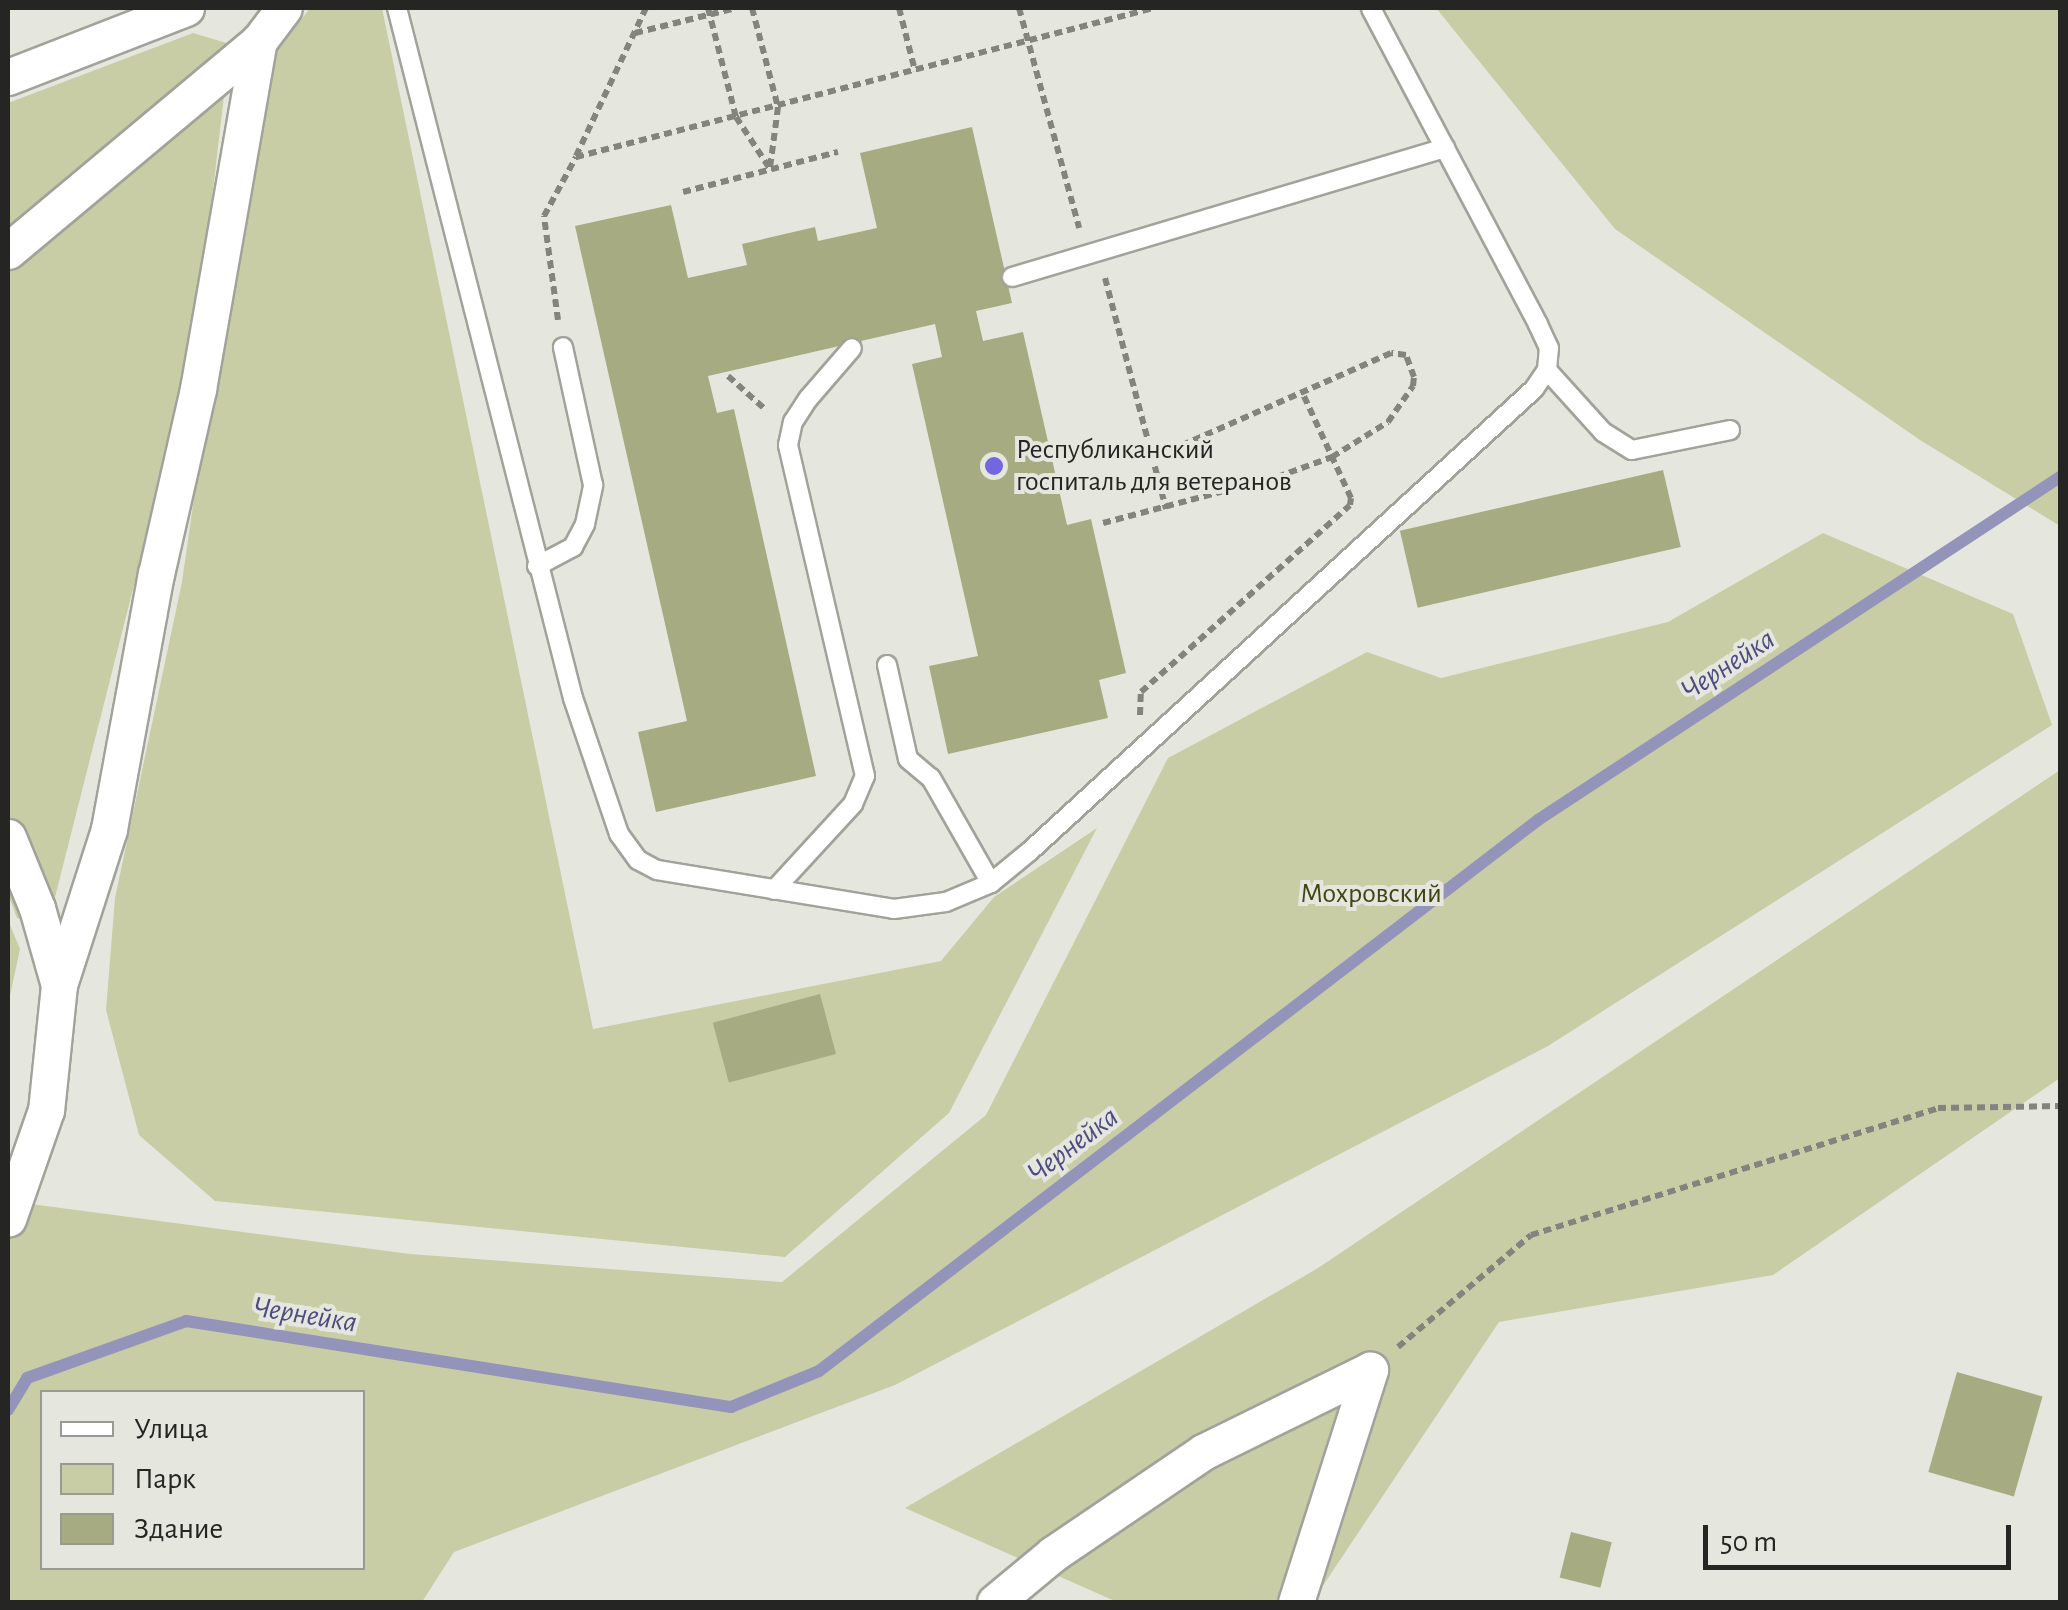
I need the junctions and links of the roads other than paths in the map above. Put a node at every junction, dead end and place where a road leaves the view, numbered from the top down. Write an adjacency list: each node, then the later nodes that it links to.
1 (186, 8): 6 (street)
2 (284, 8): 5 (street)
3 (396, 8): 14 (lane)
4 (1370, 8): 7 (lane)
5 (259, 41): 8 (street); 19 (street)
6 (8, 77)
7 (1446, 148): 9 (lane); 12 (lane)
8 (8, 252)
9 (1012, 277)
10 (563, 347): 14 (lane)
11 (852, 348): 18 (lane)
12 (1547, 370): 13 (lane); 17 (lane)
13 (1730, 430)
14 (538, 566): 18 (lane)
15 (887, 665): 17 (lane)
16 (8, 837): 19 (street)
17 (990, 884): 18 (lane)
18 (774, 890)
19 (59, 985): 20 (street)
20 (8, 1219)
21 (996, 1602): 22 (street)
22 (1296, 1602)

